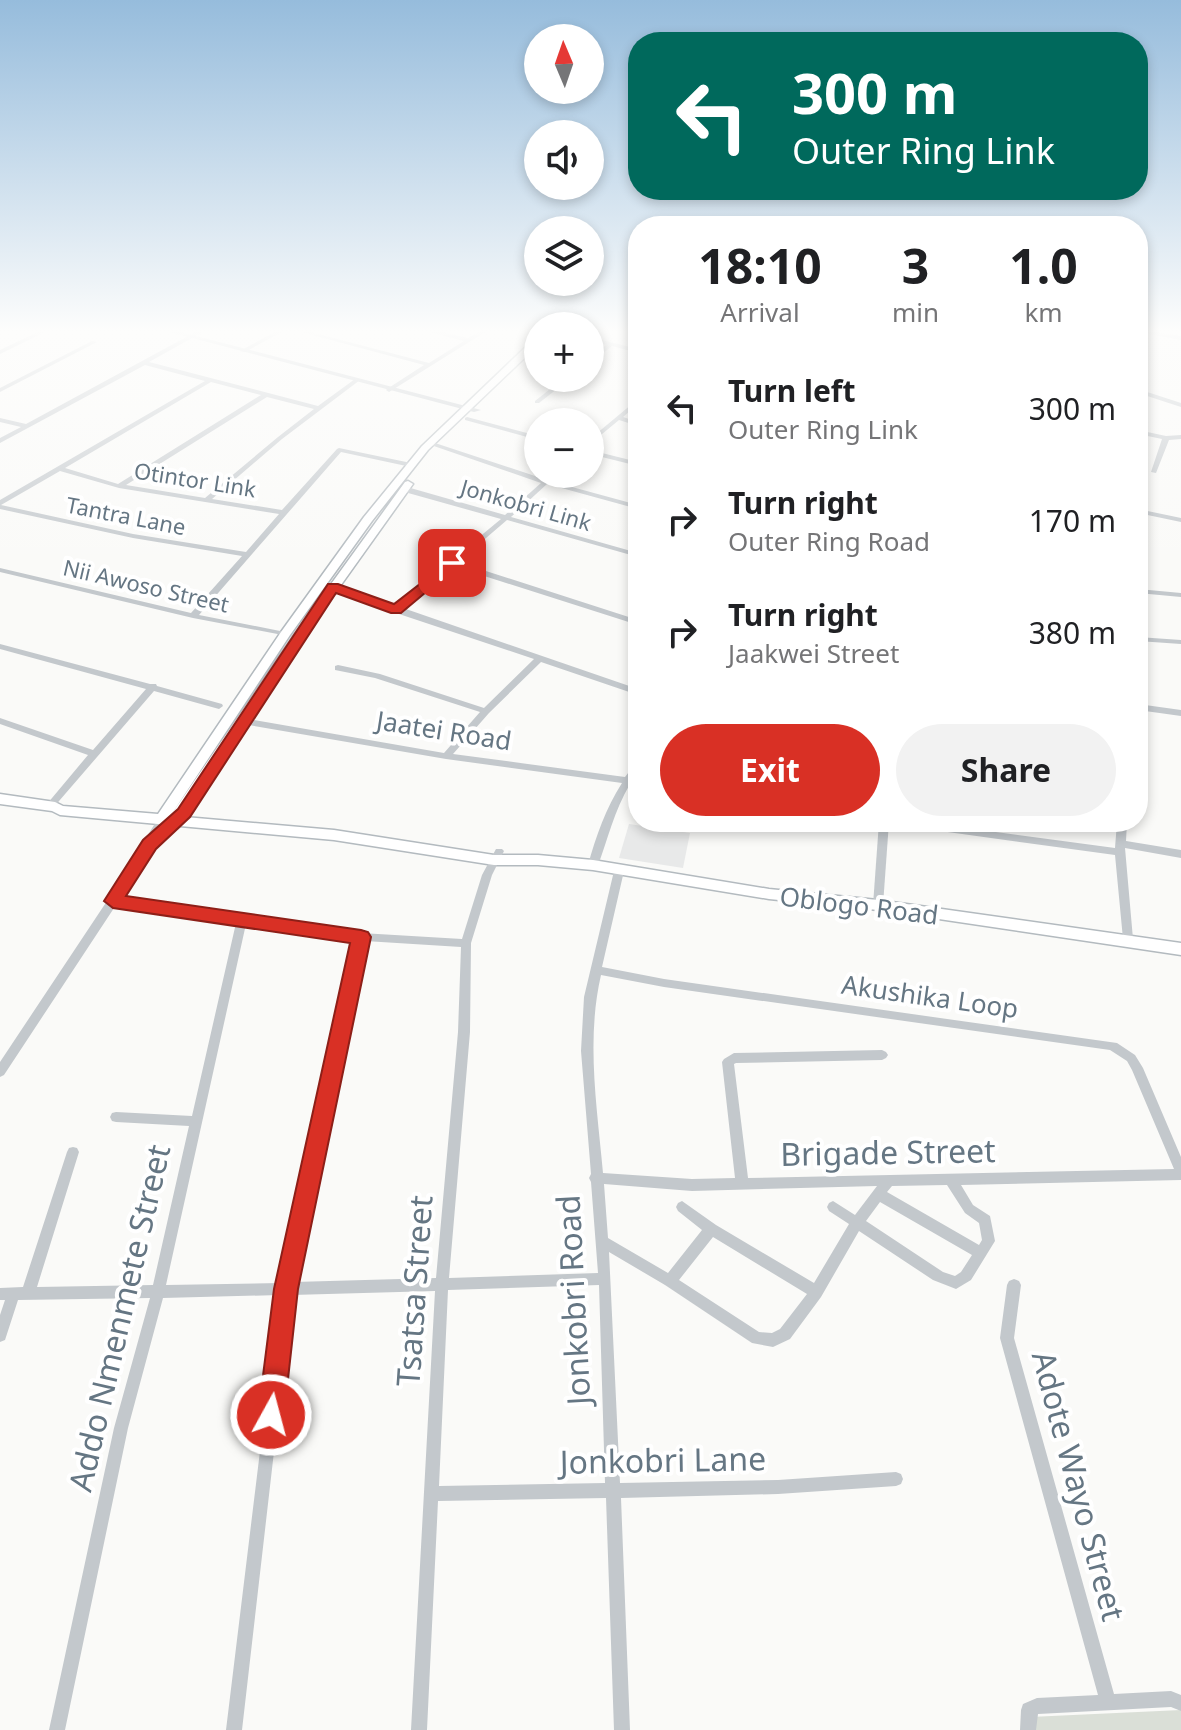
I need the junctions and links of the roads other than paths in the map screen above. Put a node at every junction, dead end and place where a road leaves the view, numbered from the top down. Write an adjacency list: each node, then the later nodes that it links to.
1 (55, 410): 13 (street)
2 (159, 410): 24 (street)
3 (242, 410): 27 (street)
4 (315, 410): 31 (street)
5 (462, 410): 9 (street)
6 (472, 410): 9 (main road)
7 (472, 410): 9 (main road)
8 (628, 410): 10 (street)
9 (470, 412): 15 (street); 20 (main road)
10 (619, 418): 12 (street); 14 (street)
11 (0, 420): 13 (street)
12 (628, 421)
13 (25, 426): 19 (street)
14 (604, 430)
15 (524, 433)
16 (1148, 434): 18 (street)
17 (1181, 437): 18 (street)
18 (1166, 438): 25 (street)
19 (0, 441)
20 (433, 447): 23 (main road); 26 (street); 30 (main road)
21 (604, 456): 22 (street)
22 (628, 462)
23 (411, 465): 34 (street); 48 (main road)
24 (58, 468): 27 (street, Otintor Link); 33 (street)
25 (1154, 472)
26 (524, 475)
27 (119, 486): 31 (street, Otintor Link)
28 (539, 488): 36 (street)
29 (568, 488): 32 (street)
30 (404, 489): 36 (street, Jonkobri Link); 42 (main road)
31 (206, 500): 34 (street, Otintor Link)
32 (628, 504)
33 (0, 505): 39 (street, Tantra Lane)
34 (281, 512): 39 (street)
35 (1148, 513): 37 (street)
36 (506, 518): 38 (street, Jonkobri Link); 40 (street)
37 (1181, 520)
38 (628, 552)
39 (246, 554): 46 (street)
40 (452, 563): 45 (street); 47 (street)
41 (0, 570): 46 (street, Nii Awoso Street)
42 (333, 587): 45 (street); 61 (main road)
43 (1148, 592): 44 (street)
44 (1181, 595)
45 (396, 610): 52 (street)
46 (193, 616): 48 (street, Nii Awoso Street)
47 (628, 620)
48 (285, 634): 68 (main road)
49 (1148, 640): 50 (street)
50 (1181, 642)
51 (0, 646): 54 (street)
52 (538, 660): 55 (street); 58 (street)
53 (338, 668): 58 (street)
54 (153, 686): 56 (street); 62 (street)
55 (628, 689)
56 (219, 706)
57 (1148, 708): 59 (street)
58 (486, 711): 63 (street)
59 (1181, 713)
60 (0, 721): 62 (street)
61 (243, 721): 63 (street, Jaatei Road); 68 (main road)
62 (94, 754): 67 (street)
63 (446, 756): 64 (street, Jaatei Road)
64 (628, 780)
65 (628, 788): 75 (street)
66 (0, 799): 67 (main road, Oblogo Road)
67 (53, 807): 68 (main road, Oblogo Road)
68 (173, 816): 74 (main road, Oblogo Road); 77 (street)
69 (883, 832): 78 (street)
70 (983, 832): 72 (street)
71 (1122, 832): 72 (street)
72 (1121, 848): 73 (street); 81 (street)
73 (1181, 854)
74 (496, 856): 75 (main road, Oblogo Road); 82 (street, Tsatsa Street)
75 (593, 865): 76 (main road, Oblogo Road)
76 (619, 871): 78 (main road, Oblogo Road); 84 (street, Jonkobri Road)
77 (113, 901): 79 (street); 86 (street)
78 (878, 905): 81 (main road, Oblogo Road)
79 (242, 919): 80 (street); 88 (street, Addo Nmenmete Street)
80 (361, 937): 82 (street); 106 (street)
81 (1128, 939): 83 (main road, Oblogo Road)
82 (466, 943): 104 (street, Tsatsa Street)
83 (1181, 949)
84 (597, 970): 90 (street, Akushika Loop); 91 (street, Jonkobri Road)
85 (882, 1055): 94 (street)
86 (0, 1072)
87 (116, 1117): 88 (street)
88 (195, 1121): 107 (street, Addo Nmenmete Street)
89 (73, 1152): 109 (street)
90 (1181, 1172): 92 (street, Brigade Street)
91 (595, 1178): 94 (street, Brigade Street); 100 (street, Jonkobri Road)
92 (951, 1180): 93 (street, Brigade Street); 101 (street)
93 (888, 1181): 94 (street, Brigade Street); 95 (street)
94 (742, 1184)
95 (878, 1194): 98 (street); 101 (street)
96 (682, 1207): 99 (street)
97 (833, 1207): 98 (street)
98 (856, 1224): 101 (street); 108 (street)
99 (711, 1229): 103 (street); 108 (street)
100 (602, 1241): 102 (street, Jonkobri Road); 103 (street)
101 (981, 1253)
102 (605, 1279): 104 (street); 112 (street, Jonkobri Road)
103 (670, 1281): 108 (street)
104 (442, 1284): 106 (street); 113 (street, Tsatsa Street)
105 (1014, 1285): 114 (street, Adote Wayo Street)
106 (286, 1289): 107 (street); 117 (street)
107 (158, 1292): 109 (street); 116 (street, Addo Nmenmete Street)
108 (816, 1292)
109 (14, 1293): 110 (street)
110 (0, 1335)
111 (896, 1479): 112 (street, Jonkobri Lane)
112 (611, 1490): 113 (street, Jonkobri Lane); 119 (street, Jonkobri Road)
113 (431, 1494): 118 (street, Tsatsa Street)
114 (1108, 1701): 115 (street); 120 (street)
115 (1181, 1703)
116 (57, 1730)
117 (234, 1730)
118 (419, 1730)
119 (622, 1730)
120 (1028, 1730)

